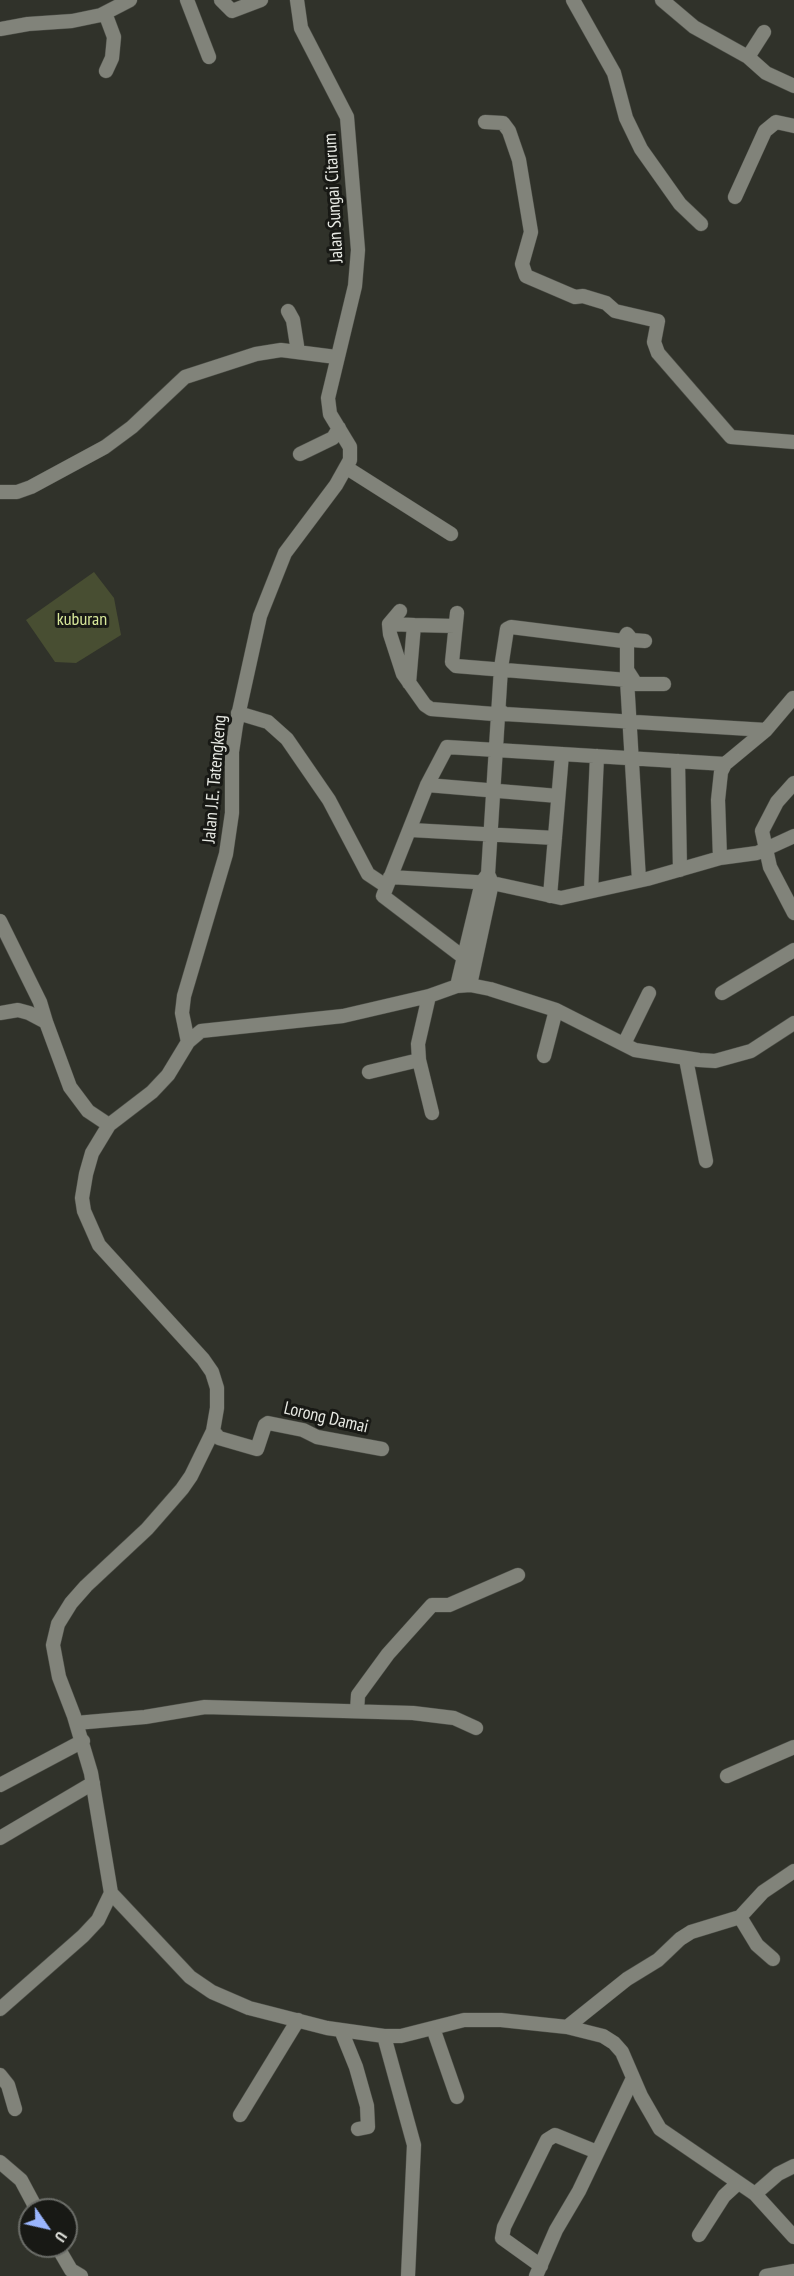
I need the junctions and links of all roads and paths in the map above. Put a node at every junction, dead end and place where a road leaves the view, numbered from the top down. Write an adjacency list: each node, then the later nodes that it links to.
1 (130, 0): 8 (street)
2 (187, 0): 11 (street)
3 (221, 0): 4 (street)
4 (261, 0)
5 (297, 0): 21 (street, Jalan Sungai Citarum)
6 (573, 0): 18 (street)
7 (662, 0): 12 (street)
8 (105, 13): 9 (street); 13 (street)
9 (0, 29)
10 (764, 32): 12 (street)
11 (209, 57)
12 (748, 57): 14 (street)
13 (106, 71)
14 (794, 86)
15 (485, 122): 23 (street)
16 (794, 126): 17 (street)
17 (735, 197)
18 (701, 224)
19 (288, 311): 20 (street)
20 (298, 352): 21 (street); 26 (street)
21 (336, 357): 22 (street, Jalan Sungai Citarum)
22 (339, 428): 24 (street); 25 (street, Jalan Sungai Citarum)
23 (794, 442)
24 (300, 454)
25 (347, 468): 27 (street); 39 (street, Jalan J.E. Tatengkeng)
26 (0, 492)
27 (450, 534)
28 (400, 611): 29 (street)
29 (389, 624): 30 (street); 35 (street)
30 (414, 625): 33 (street); 35 (street)
31 (627, 634): 32 (street); 33 (street); 34 (street)
32 (645, 641)
33 (501, 668): 34 (street); 38 (street)
34 (627, 675): 36 (street); 40 (street)
35 (409, 683): 38 (street)
36 (664, 684)
37 (794, 698): 41 (street)
38 (499, 710): 40 (street); 42 (street)
39 (238, 713): 61 (street); 77 (street, Jalan J.E. Tatengkeng)
40 (629, 720): 41 (street); 45 (street)
41 (766, 730): 47 (street)
42 (497, 749): 43 (street); 49 (street); 50 (street)
43 (562, 754): 44 (street); 51 (street)
44 (597, 756): 45 (street); 62 (street)
45 (633, 758): 46 (street); 60 (street)
46 (678, 761): 47 (street); 58 (street)
47 (726, 764): 57 (street)
48 (794, 783): 56 (street)
49 (427, 785): 50 (street); 52 (street)
50 (495, 792): 51 (street); 53 (street)
51 (558, 796): 55 (street)
52 (411, 830): 53 (street); 61 (street)
53 (493, 834): 55 (street); 59 (street)
54 (794, 836): 56 (street)
55 (555, 838): 63 (street)
56 (764, 849): 57 (street); 64 (street)
57 (720, 858): 58 (street)
58 (681, 870): 60 (street)
59 (488, 880): 61 (street); 63 (street); 66 (street)
60 (639, 880): 62 (street)
61 (388, 882): 68 (street)
62 (591, 890): 63 (street)
63 (550, 896)
64 (794, 913)
65 (0, 921): 75 (street)
66 (476, 929): 68 (street); 69 (street)
67 (794, 950): 71 (street)
68 (463, 957): 69 (street)
69 (464, 986): 72 (street); 73 (street)
70 (648, 993): 78 (street)
71 (722, 993)
72 (429, 996): 77 (street); 81 (street)
73 (556, 1010): 78 (street); 79 (street)
74 (0, 1013): 75 (street)
75 (46, 1022): 84 (street)
76 (794, 1023): 80 (street)
77 (188, 1042): 84 (street)
78 (624, 1044): 80 (street)
79 (544, 1056)
80 (686, 1059): 85 (street)
81 (419, 1060): 82 (street); 83 (street)
82 (369, 1072)
83 (432, 1113)
84 (109, 1125): 86 (street)
85 (706, 1161)
86 (213, 1431): 87 (street, Lorong Damai); 90 (street)
87 (382, 1449)
88 (518, 1575): 89 (street)
89 (357, 1711): 90 (street); 91 (street)
90 (76, 1723): 92 (street)
91 (476, 1728)
92 (83, 1742): 95 (street); 96 (street)
93 (794, 1747): 94 (street)
94 (727, 1776)
95 (93, 1783): 97 (street); 99 (street)
96 (0, 1785)
97 (0, 1838)
98 (794, 1871): 100 (street)
99 (111, 1893): 102 (street); 103 (street)
100 (740, 1917): 101 (street); 104 (street)
101 (772, 1959)
102 (0, 2009)
103 (298, 2020): 106 (street); 112 (street)
104 (567, 2027): 105 (street); 109 (street)
105 (433, 2028): 107 (street); 110 (street)
106 (340, 2030): 107 (street); 113 (street)
107 (384, 2036): 126 (street)
108 (0, 2074): 111 (street)
109 (633, 2078): 114 (street); 117 (street)
110 (458, 2097)
111 (15, 2109)
112 (240, 2115)
113 (358, 2129)
114 (597, 2152): 123 (street); 123 (street)
115 (0, 2162): 119 (street)
116 (794, 2166): 118 (street)
117 (737, 2184): 118 (street); 120 (street)
118 (755, 2194): 121 (street)
119 (31, 2198)
120 (699, 2235)
121 (794, 2237)
122 (64, 2258): 125 (street)
123 (538, 2271)
124 (794, 2271): 127 (street)
125 (81, 2276)
126 (408, 2276)
127 (766, 2276)

